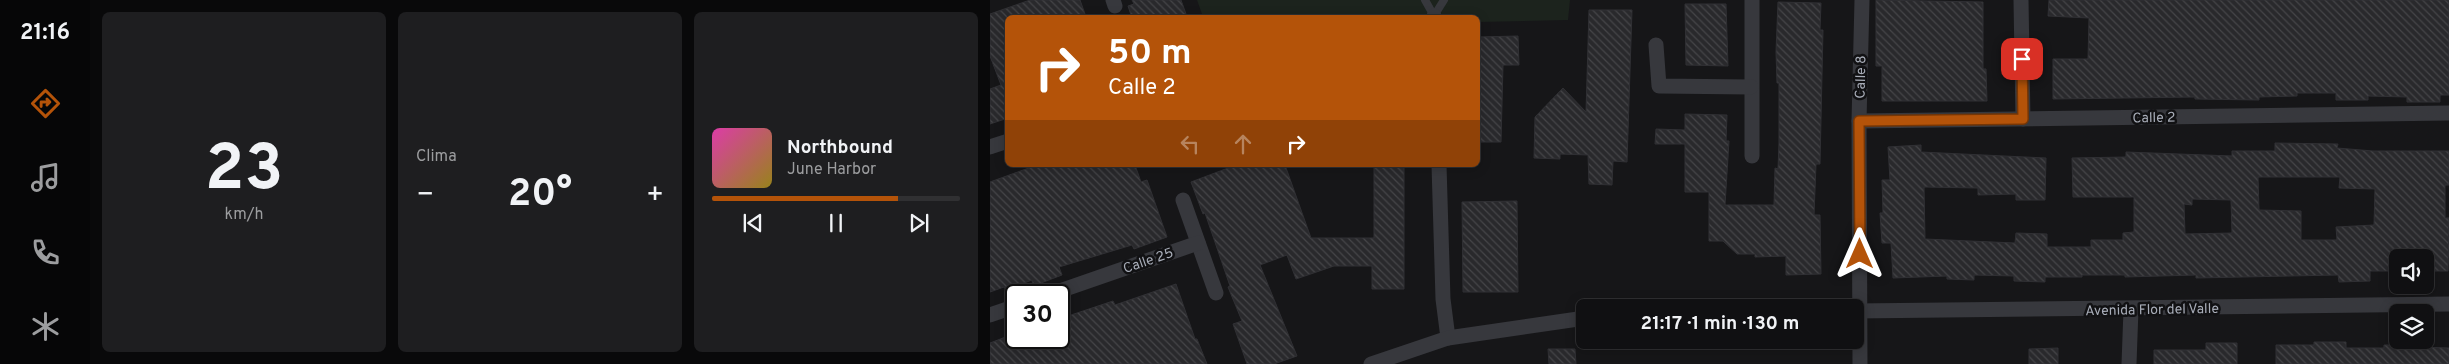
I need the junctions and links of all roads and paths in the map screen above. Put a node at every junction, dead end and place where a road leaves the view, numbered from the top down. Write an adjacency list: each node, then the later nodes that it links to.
1 (1425, 0): 6 (lane)
2 (1444, 0): 7 (lane)
3 (1752, 0): 9 (street)
4 (1862, 0): 12 (street, Calle 8)
5 (2022, 0): 11 (street)
6 (1433, 15)
7 (1435, 15)
8 (1656, 45): 9 (street)
9 (1751, 87): 15 (street)
10 (2449, 113): 11 (street, Calle 2)
11 (2023, 119): 12 (street, Calle 2)
12 (1859, 121): 21 (street, Calle 8)
13 (1005, 142): 14 (street)
14 (990, 147)
15 (1752, 156)
16 (1439, 167): 28 (street)
17 (1183, 200): 18 (street)
18 (1198, 243): 19 (street, Calle 25); 20 (street)
19 (1070, 287)
20 (1216, 293)
21 (1858, 299)
22 (2449, 304): 23 (street, Avenida Flor del Valle)
23 (2131, 309): 25 (street, Avenida Flor del Valle); 32 (street)
24 (1005, 310): 26 (street)
25 (1864, 311)
26 (990, 315)
27 (1576, 319): 28 (street)
28 (1448, 338): 30 (street)
29 (1859, 349): 31 (street, Calle 8)
30 (1371, 364)
31 (1860, 364)
32 (2129, 364)

